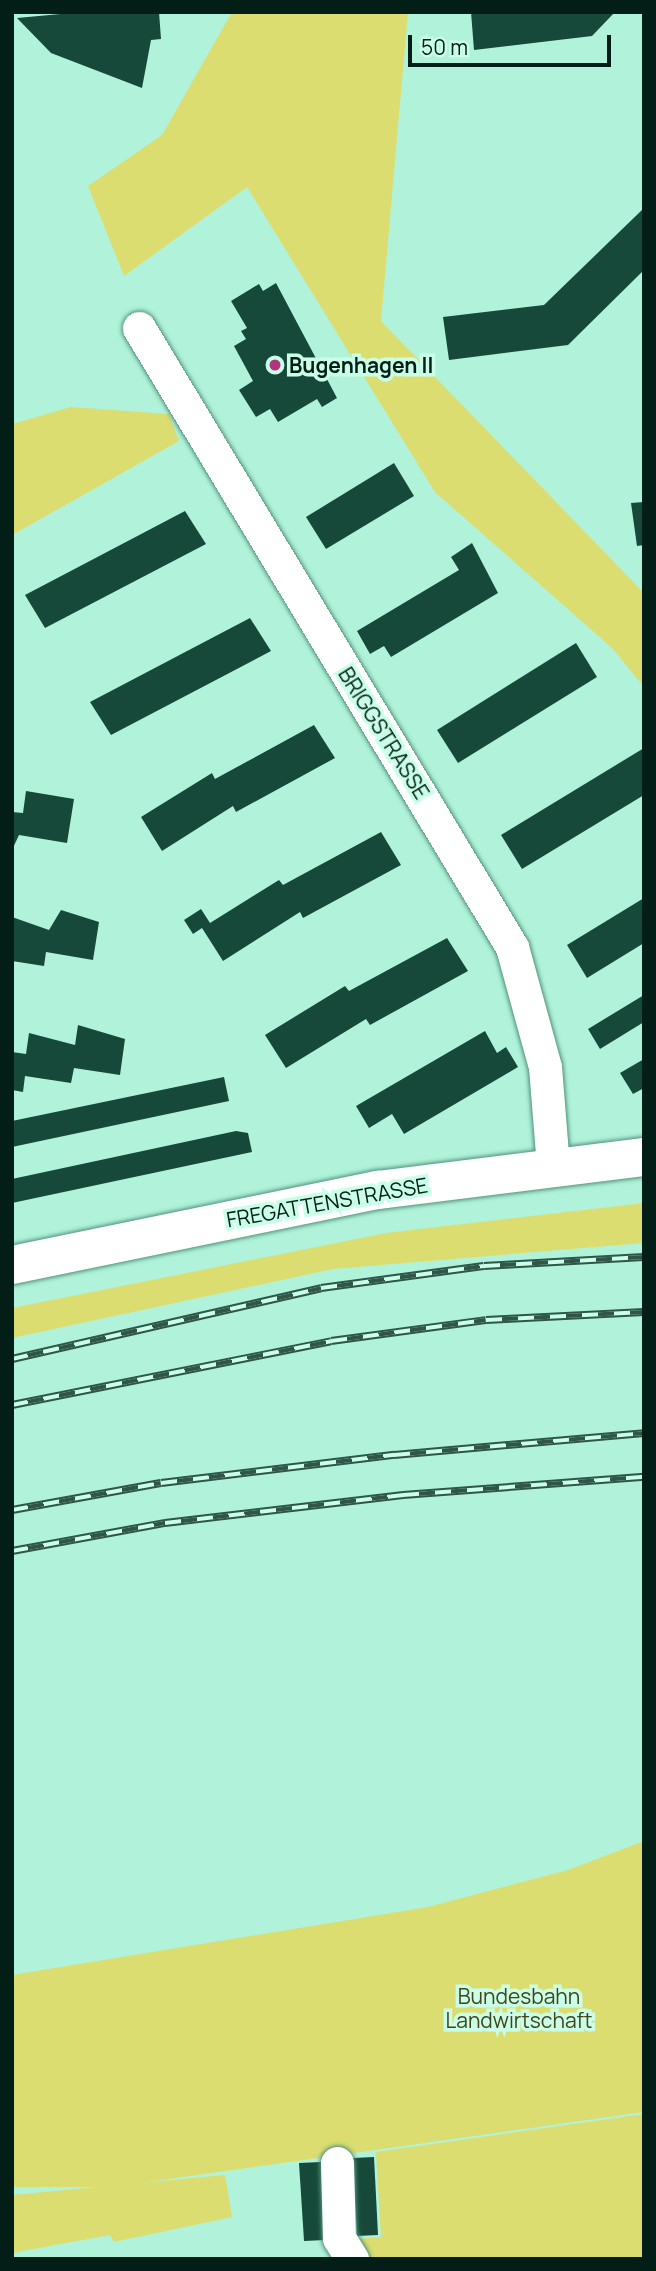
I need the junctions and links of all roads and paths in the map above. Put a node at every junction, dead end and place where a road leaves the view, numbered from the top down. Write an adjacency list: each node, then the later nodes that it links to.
1 (139, 328): 3 (street, BRIGGSTRASSE)
2 (644, 1157): 3 (street, FREGATTENSTRASSE)
3 (553, 1166): 4 (street, FREGATTENSTRASSE)
4 (12, 1265)
5 (337, 2163): 6 (street)
6 (352, 2259)

